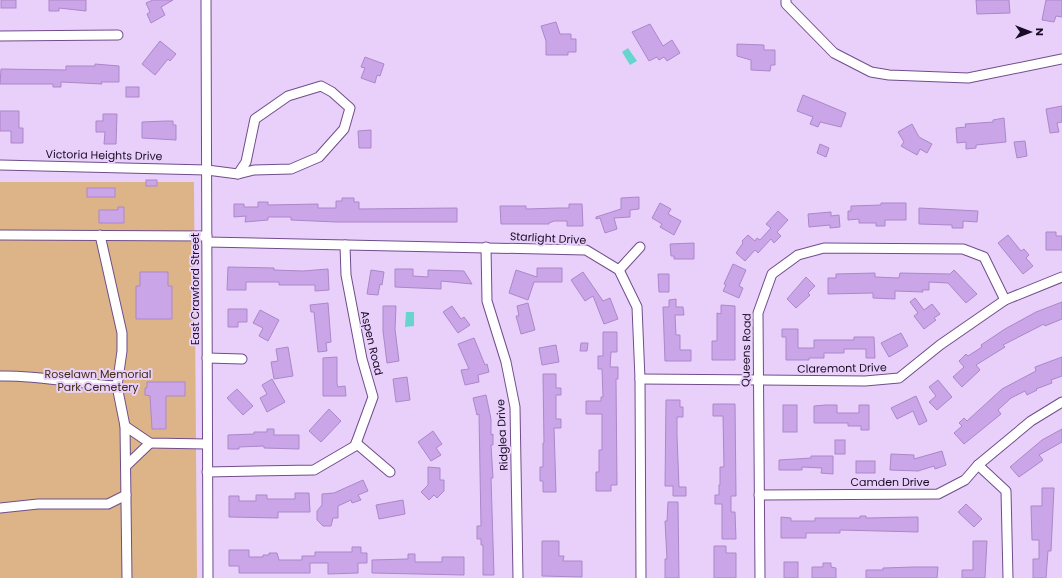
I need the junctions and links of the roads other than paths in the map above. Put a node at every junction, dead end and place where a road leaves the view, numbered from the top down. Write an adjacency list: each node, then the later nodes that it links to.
1 (206, 0): 7 (street, East Crawford Street)
2 (784, 1): 5 (street)
3 (118, 35): 4 (street)
4 (0, 36)
5 (1062, 59)
6 (0, 165): 7 (street, Victoria Heights Drive)
7 (207, 170): 8 (street, Victoria Heights Drive); 11 (street, East Crawford Street)
8 (238, 174): 8 (street, Victoria Heights Drive)
9 (0, 234): 10 (street, Starlight Drive)
10 (100, 235): 11 (street, Starlight Drive); 23 (street)
11 (207, 239): 12 (street, Starlight Drive); 18 (street, East Crawford Street)
12 (345, 245): 13 (street, Starlight Drive); 27 (street, Aspen Road)
13 (486, 247): 15 (street, Starlight Drive); 38 (street, Ridglea Drive)
14 (640, 248): 15 (street)
15 (619, 270): 21 (street)
16 (1062, 277): 17 (street, Claremont Drive)
17 (1005, 300): 22 (street, Claremont Drive); 22 (street, Queens Road)
18 (207, 358): 19 (street); 28 (street, East Crawford Street)
19 (242, 359)
20 (0, 376): 23 (street)
21 (640, 380): 22 (street, Claremont Drive); 39 (street)
22 (757, 380): 34 (street, Queens Road)
23 (117, 386): 25 (street)
24 (1062, 402): 29 (street, Camden Drive)
25 (125, 426): 26 (street); 30 (street)
26 (150, 443): 28 (street); 30 (street)
27 (356, 443): 31 (street); 32 (street)
28 (207, 444): 31 (street, East Crawford Street)
29 (978, 464): 34 (street, Camden Drive); 41 (street)
30 (126, 466): 33 (street)
31 (207, 472): 37 (street, East Crawford Street)
32 (390, 472)
33 (126, 495): 35 (street); 36 (street)
34 (759, 495): 40 (street, Queens Road)
35 (0, 508)
36 (127, 578)
37 (208, 578)
38 (518, 578)
39 (640, 578)
40 (760, 578)
41 (1008, 578)

